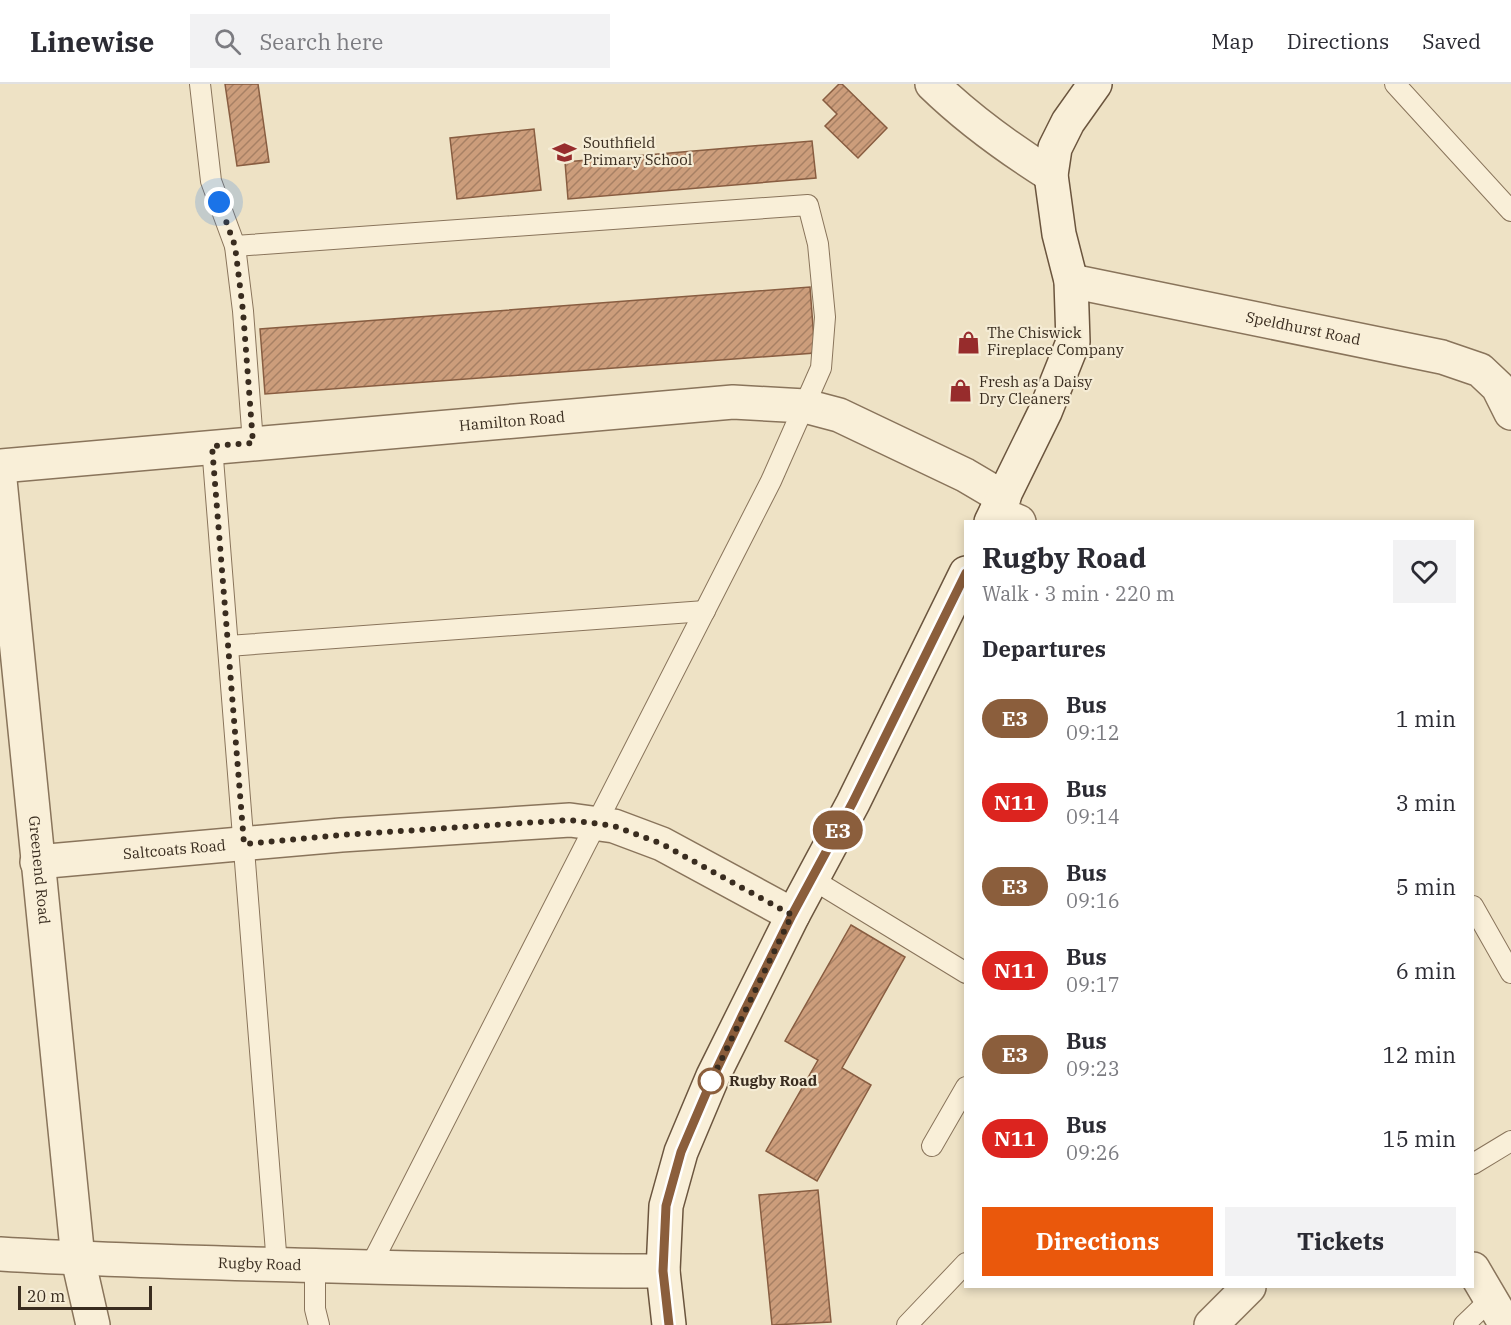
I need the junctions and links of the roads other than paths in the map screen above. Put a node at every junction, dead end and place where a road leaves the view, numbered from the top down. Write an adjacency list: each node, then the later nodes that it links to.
1 (200, 84): 7 (lane)
2 (932, 84): 5 (street)
3 (1095, 84): 5 (street)
4 (1395, 84): 6 (lane)
5 (1051, 175): 8 (street)
6 (1511, 211)
7 (235, 246): 10 (lane); 11 (lane)
8 (1071, 280): 9 (street, Speldhurst Road); 15 (street)
9 (1506, 394)
10 (806, 406): 11 (street, Hamilton Road); 15 (street, Hamilton Road); 17 (lane)
11 (253, 443): 12 (street, Hamilton Road)
12 (212, 446): 13 (street, Hamilton Road); 18 (lane)
13 (0, 466)
14 (0, 480): 21 (street, Greenend Road)
15 (1003, 513)
16 (964, 577): 22 (street)
17 (705, 611): 18 (lane); 19 (lane)
18 (228, 646): 20 (lane)
19 (596, 824): 20 (street, Saltcoats Road); 24 (street, Saltcoats Road); 36 (lane)
20 (244, 844): 21 (street, Saltcoats Road); 33 (lane)
21 (38, 862): 32 (street, Greenend Road)
22 (812, 879): 24 (street); 25 (lane)
23 (1474, 908): 26 (lane)
24 (792, 915): 37 (street)
25 (964, 973)
26 (1511, 973)
27 (964, 1090): 29 (lane)
28 (1511, 1142): 30 (lane)
29 (932, 1146)
30 (1474, 1163)
31 (0, 1254): 32 (street, Rugby Road)
32 (78, 1259): 33 (street, Rugby Road); 41 (street, Greenend Road)
33 (277, 1265): 35 (street, Rugby Road)
34 (964, 1265): 44 (lane)
35 (315, 1266): 36 (street, Rugby Road); 42 (lane)
36 (370, 1267): 37 (street, Rugby Road)
37 (663, 1271): 43 (street)
38 (1474, 1271): 40 (street)
39 (1248, 1288): 45 (street)
40 (1499, 1312): 46 (lane)
41 (93, 1325)
42 (319, 1325)
43 (669, 1325)
44 (907, 1325)
45 (1211, 1325)
46 (1464, 1325)

